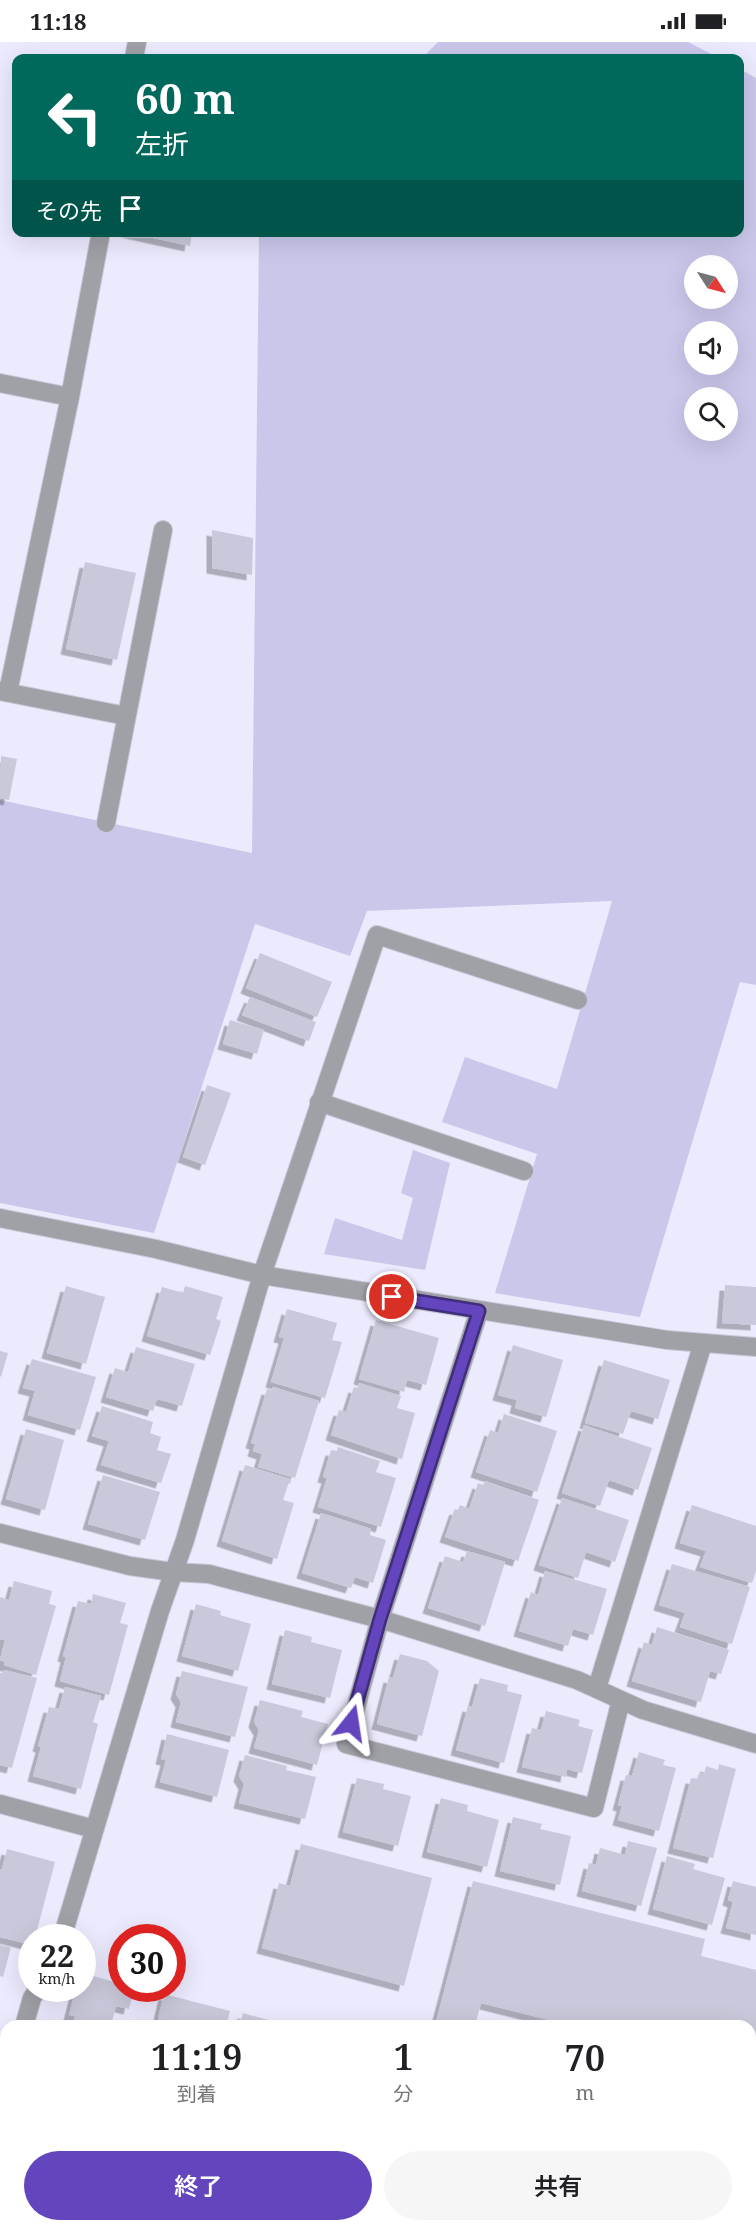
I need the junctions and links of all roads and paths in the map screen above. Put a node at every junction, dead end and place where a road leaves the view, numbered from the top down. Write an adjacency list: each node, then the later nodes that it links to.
1 (100, 237): 3 (street)
2 (0, 383): 3 (street)
3 (70, 397): 5 (street)
4 (163, 530): 6 (street)
5 (4, 691): 6 (street)
6 (126, 716): 7 (street)
7 (106, 823)
8 (578, 1000): 9 (street)
9 (320, 1102): 10 (street); 12 (street)
10 (524, 1171)
11 (0, 1218): 12 (street)
12 (262, 1275): 13 (street); 17 (street)
13 (479, 1311): 14 (street); 18 (street)
14 (703, 1343): 15 (street); 19 (street)
15 (756, 1347)
16 (0, 1533): 17 (street)
17 (173, 1572): 18 (street); 23 (street)
18 (380, 1619): 19 (street); 20 (street)
19 (597, 1688): 20 (street)
20 (621, 1700): 21 (street)
21 (756, 1744)
22 (0, 1804): 23 (street)
23 (94, 1829): 24 (street)
24 (66, 1924)
25 (31, 2002): 26 (street)
26 (26, 2020)

